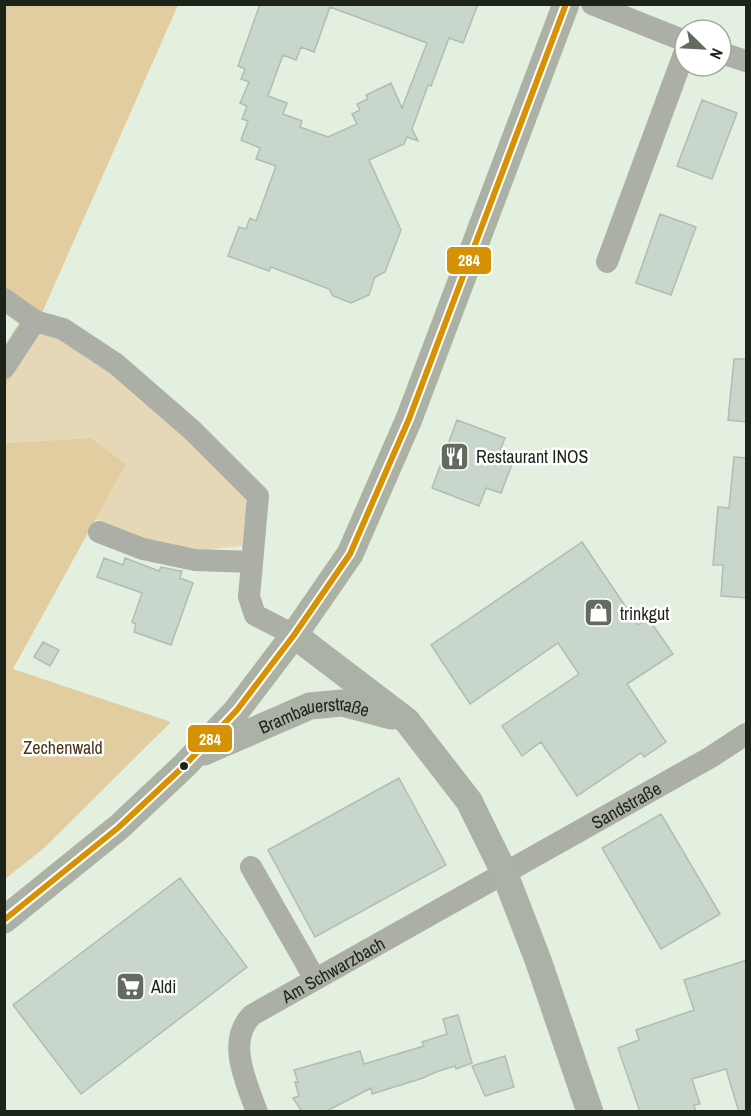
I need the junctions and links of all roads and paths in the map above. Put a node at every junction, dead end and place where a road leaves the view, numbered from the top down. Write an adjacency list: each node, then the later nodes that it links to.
1 (566, 4): 11 (main road, Brambauerstraße)
2 (592, 4): 3 (street)
3 (673, 36)
4 (675, 78): 5 (street)
5 (607, 262)
6 (4, 299): 7 (street)
7 (35, 321): 8 (street); 10 (street)
8 (4, 368)
9 (99, 532): 10 (street)
10 (252, 562): 11 (street)
11 (294, 635): 12 (main road); 14 (main road, Brambauerstraße)
12 (406, 721): 14 (main road, Brambauerstraße); 16 (main road)
13 (747, 734): 16 (street, Sandstraße)
14 (192, 758): 17 (main road, Brambauerstraße)
15 (251, 867): 18 (street)
16 (504, 872): 18 (street, Am Schwarzbach); 20 (main road)
17 (4, 920)
18 (315, 979): 19 (street, Am Schwarzbach)
19 (257, 1112)
20 (590, 1112)

